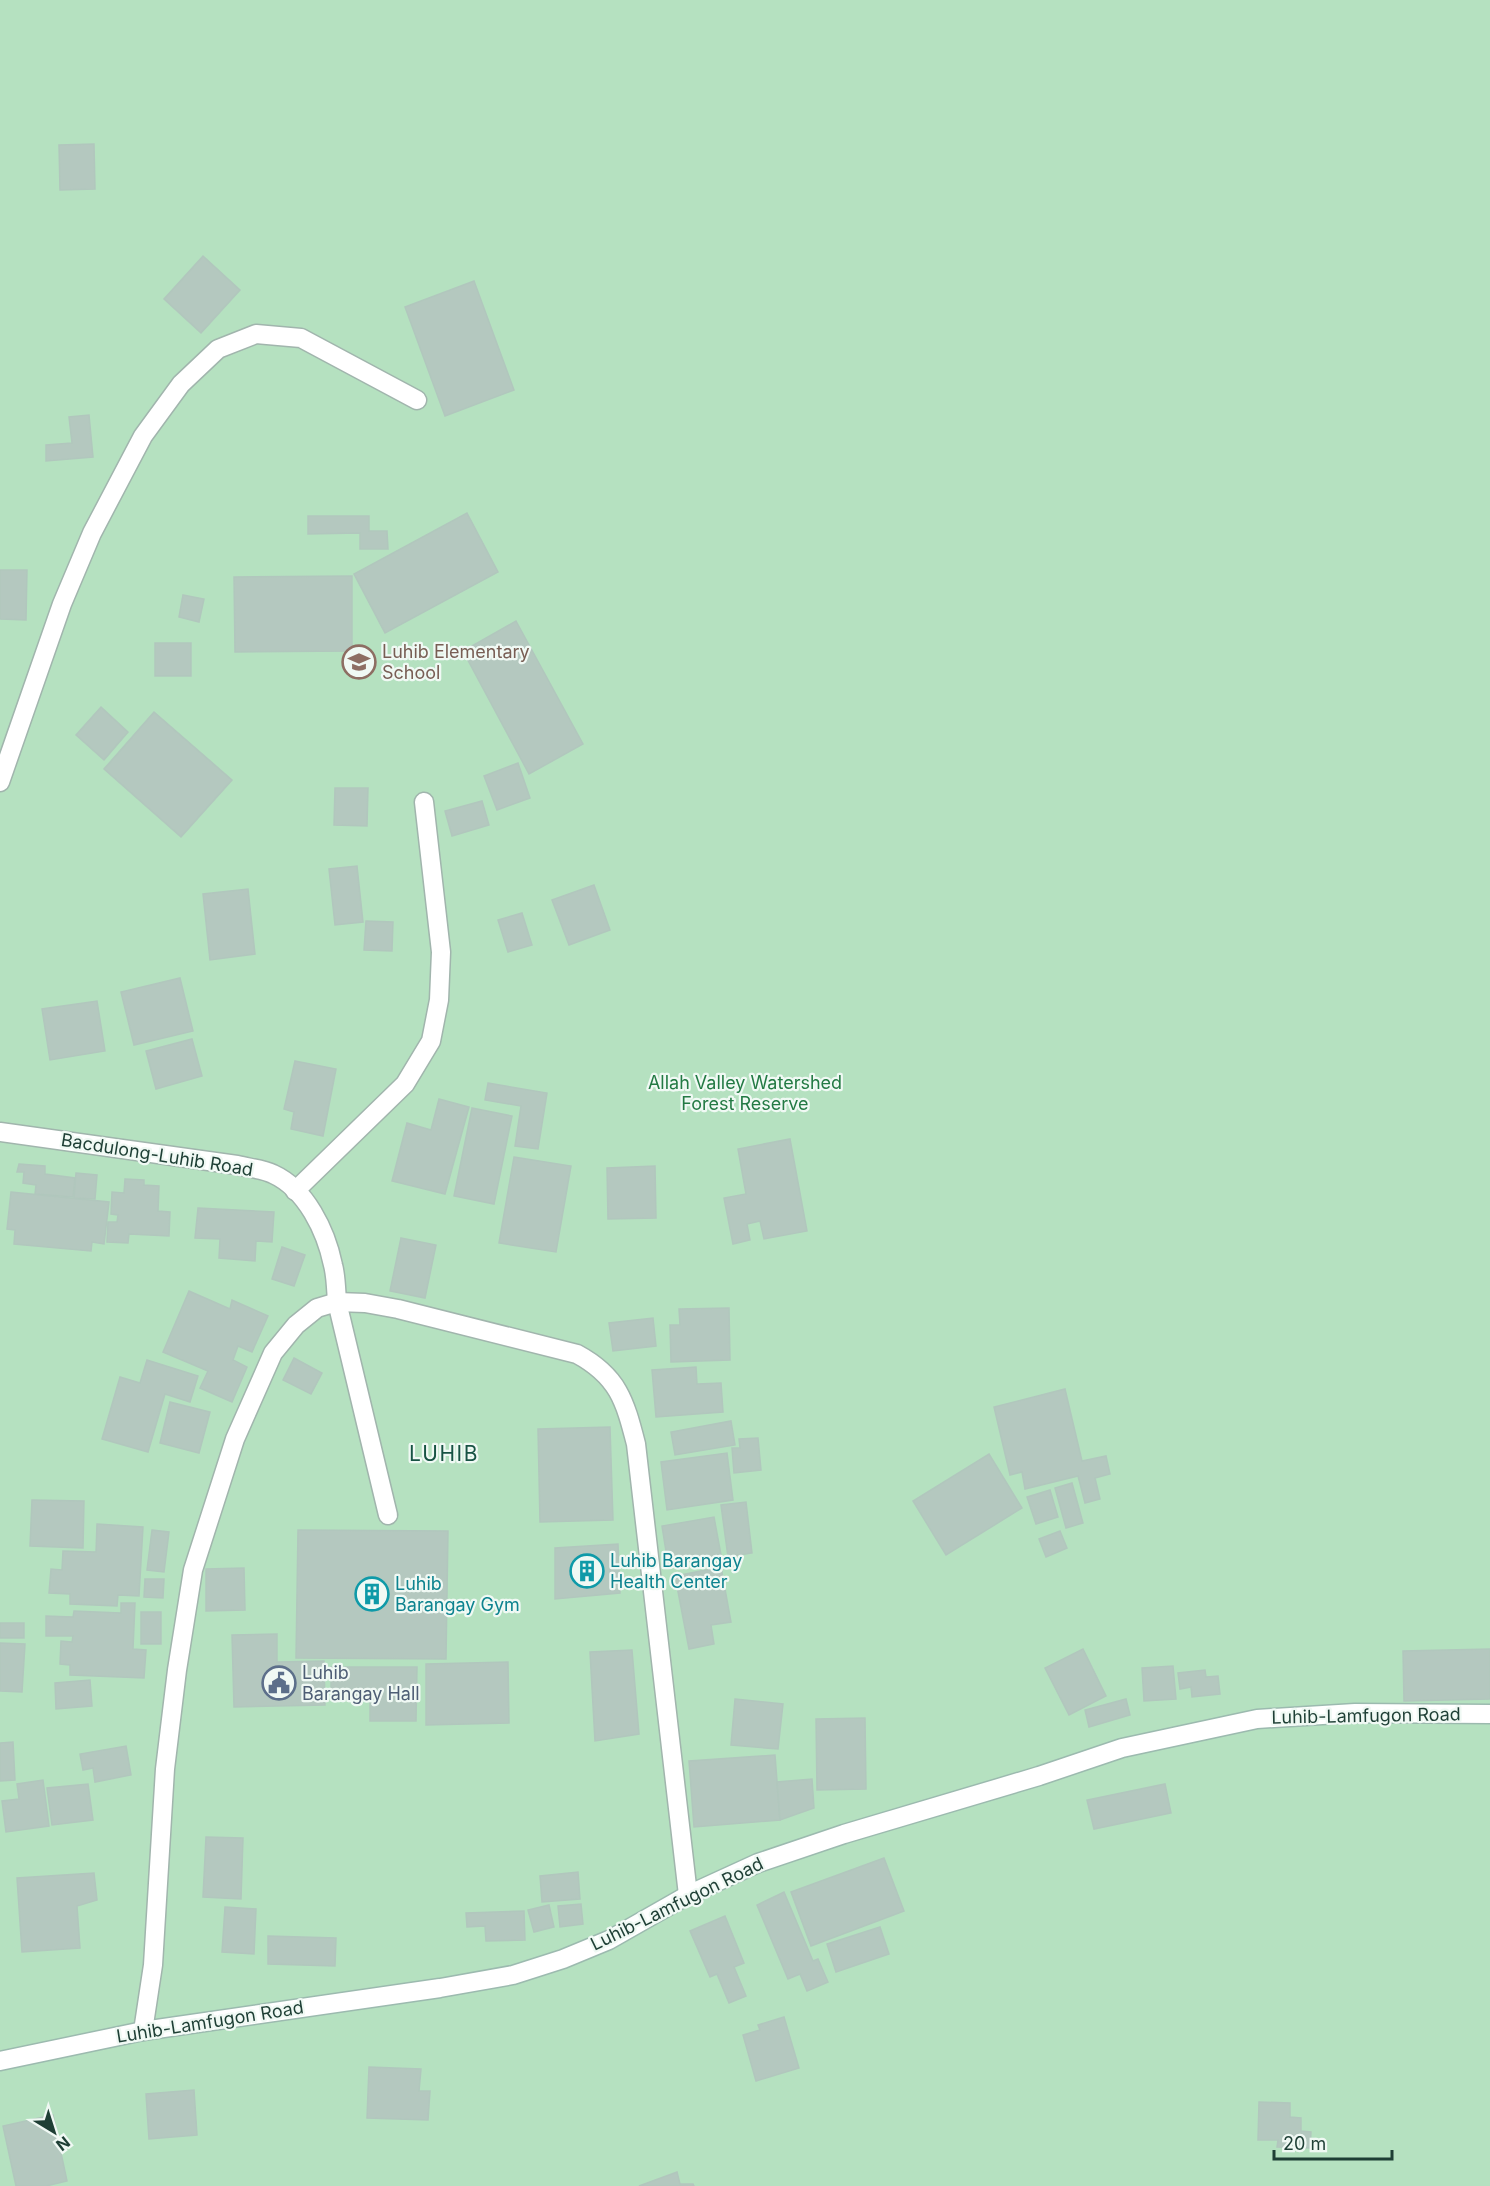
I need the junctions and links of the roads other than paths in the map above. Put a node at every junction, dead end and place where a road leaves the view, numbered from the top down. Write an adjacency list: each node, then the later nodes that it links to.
1 (417, 399): 2 (street)
2 (0, 782)
3 (424, 802): 5 (street)
4 (0, 1132): 5 (street, Bacdulong-Luhib Road)
5 (296, 1191): 6 (street, Bacdulong-Luhib Road)
6 (337, 1302): 7 (street, Bacdulong-Luhib Road); 9 (street); 10 (street)
7 (388, 1515)
8 (1490, 1714): 9 (street, Luhib-Lamfugon Road)
9 (688, 1895): 10 (street, Luhib-Lamfugon Road)
10 (143, 2031): 11 (street, Luhib-Lamfugon Road)
11 (0, 2061)

